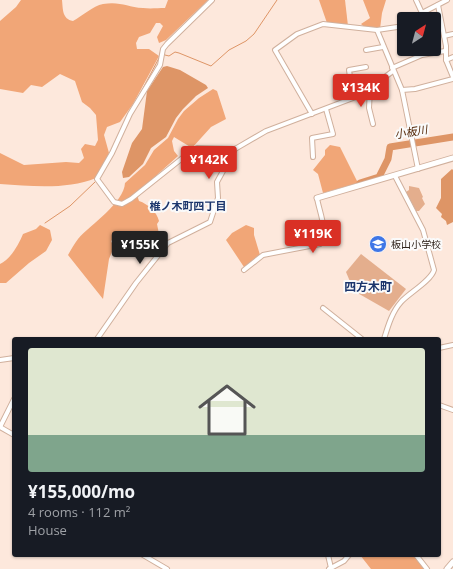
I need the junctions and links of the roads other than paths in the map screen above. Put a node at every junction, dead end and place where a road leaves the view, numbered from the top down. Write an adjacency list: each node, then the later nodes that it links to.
1 (212, 0): 25 (street)
2 (416, 0): 5 (street)
3 (447, 0): 4 (street)
4 (438, 6): 6 (street); 10 (street)
5 (421, 12)
6 (426, 12)
7 (397, 27): 8 (street)
8 (377, 30): 11 (street); 23 (street)
9 (453, 34): 10 (street)
10 (444, 36): 13 (street)
11 (383, 47): 12 (street); 17 (street)
12 (366, 50)
13 (445, 51): 15 (street); 17 (street)
14 (453, 58): 15 (street)
15 (446, 60): 18 (street)
16 (366, 67): 21 (street)
17 (393, 70): 19 (street); 20 (street)
18 (453, 78): 20 (street)
19 (370, 89): 21 (street); 24 (street)
20 (402, 90): 28 (street)
21 (358, 97): 22 (street)
22 (326, 110): 23 (street); 26 (street)
23 (312, 114): 25 (street)
24 (373, 124)
25 (235, 149): 33 (street)
26 (313, 158)
27 (453, 158): 28 (street)
28 (418, 169): 29 (street)
29 (395, 176): 30 (street); 35 (street)
30 (317, 198): 31 (street)
31 (244, 270)
32 (323, 308): 34 (street)
33 (98, 337)
34 (359, 337)
35 (385, 337)
36 (453, 345): 37 (street)
37 (441, 348)
38 (12, 358): 39 (street)
39 (0, 360)
40 (12, 403): 43 (street)
41 (441, 406): 42 (street)
42 (453, 410)
43 (0, 427): 44 (street)
44 (12, 434)
45 (146, 557): 50 (street)
46 (328, 557): 51 (street)
47 (347, 557): 51 (street)
48 (418, 557): 52 (street)
49 (453, 562): 53 (street)
50 (167, 569)
51 (330, 569)
52 (427, 569)
53 (447, 569)

